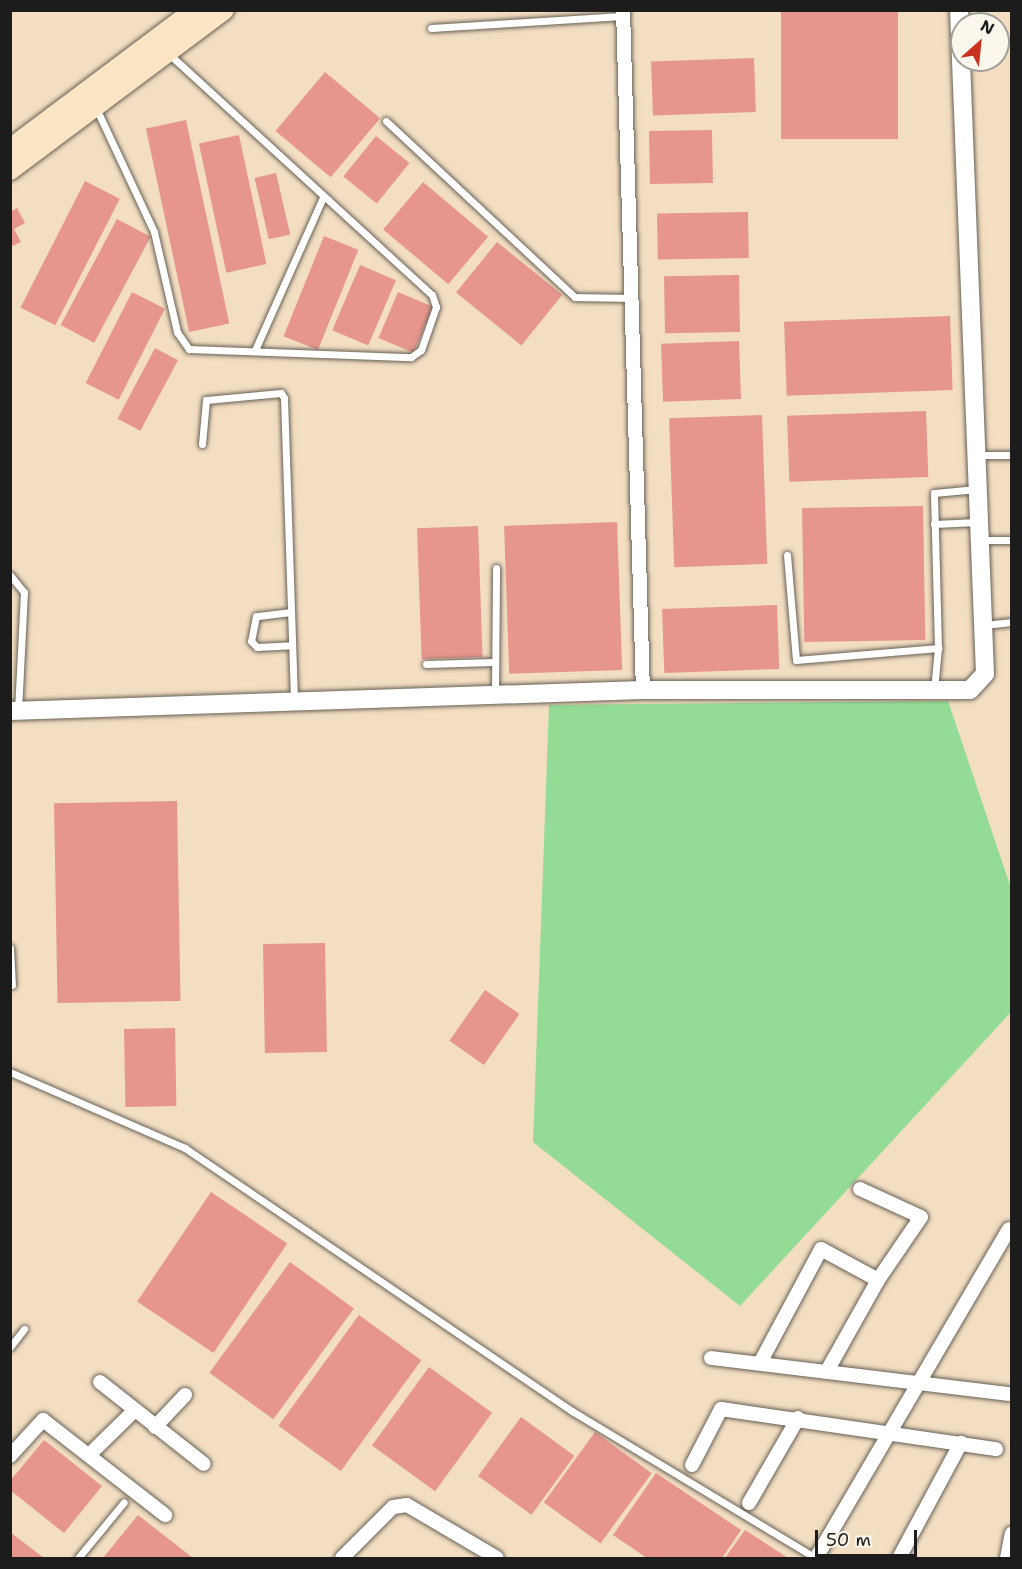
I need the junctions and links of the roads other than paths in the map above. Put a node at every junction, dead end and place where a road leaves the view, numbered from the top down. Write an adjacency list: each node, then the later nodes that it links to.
1 (195, 10): 9 (main road)
2 (224, 10): 6 (main road)
3 (959, 10): 15 (street)
4 (623, 14): 5 (lane); 12 (street)
5 (431, 28)
6 (168, 53): 7 (main road); 11 (lane)
7 (96, 108): 9 (main road); 13 (lane)
8 (386, 121): 12 (lane)
9 (21, 149): 10 (main road)
10 (10, 170)
11 (323, 197): 13 (lane); 13 (lane)
12 (632, 298): 32 (street)
13 (255, 350)
14 (202, 444): 25 (lane)
15 (976, 455): 16 (lane); 17 (street)
16 (1011, 455)
17 (978, 489): 18 (street); 19 (lane)
18 (979, 522): 19 (lane); 21 (street)
19 (934, 524): 29 (lane)
20 (1011, 540): 21 (lane)
21 (980, 541): 27 (street)
22 (787, 555): 29 (lane)
23 (496, 568): 30 (lane)
24 (10, 575): 36 (lane)
25 (291, 612): 28 (lane); 28 (lane)
26 (1011, 622): 27 (lane)
27 (983, 625): 33 (street)
28 (292, 645): 35 (lane)
29 (938, 648): 33 (lane)
30 (494, 662): 31 (lane); 34 (lane)
31 (426, 664)
32 (644, 690): 33 (street); 34 (street)
33 (934, 690)
34 (495, 695): 35 (street)
35 (294, 701): 36 (street)
36 (14, 710)
37 (10, 948): 38 (lane)
38 (12, 984)
39 (10, 1072): 69 (lane)
40 (860, 1189): 42 (street)
41 (1009, 1229): 49 (street)
42 (878, 1280): 46 (street); 47 (street)
43 (24, 1329): 44 (lane)
44 (10, 1347)
45 (711, 1358): 46 (street)
46 (760, 1363): 47 (street)
47 (827, 1371): 49 (street)
48 (99, 1382): 52 (street)
49 (921, 1383): 50 (street); 55 (street)
50 (1009, 1394)
51 (185, 1395): 54 (street)
52 (134, 1411): 54 (street); 58 (street)
53 (798, 1418): 55 (street); 61 (street); 63 (street)
54 (155, 1427): 60 (street)
55 (893, 1433): 56 (street); 69 (street)
56 (961, 1443): 57 (street); 70 (street)
57 (996, 1449)
58 (89, 1455): 59 (street); 64 (street)
59 (10, 1456)
60 (204, 1464)
61 (692, 1465)
62 (124, 1502): 67 (lane)
63 (749, 1503)
64 (165, 1515)
65 (1011, 1533): 71 (street)
66 (346, 1557): 68 (street)
67 (78, 1558)
68 (497, 1558)
69 (816, 1558)
70 (899, 1558)
71 (1007, 1558)

